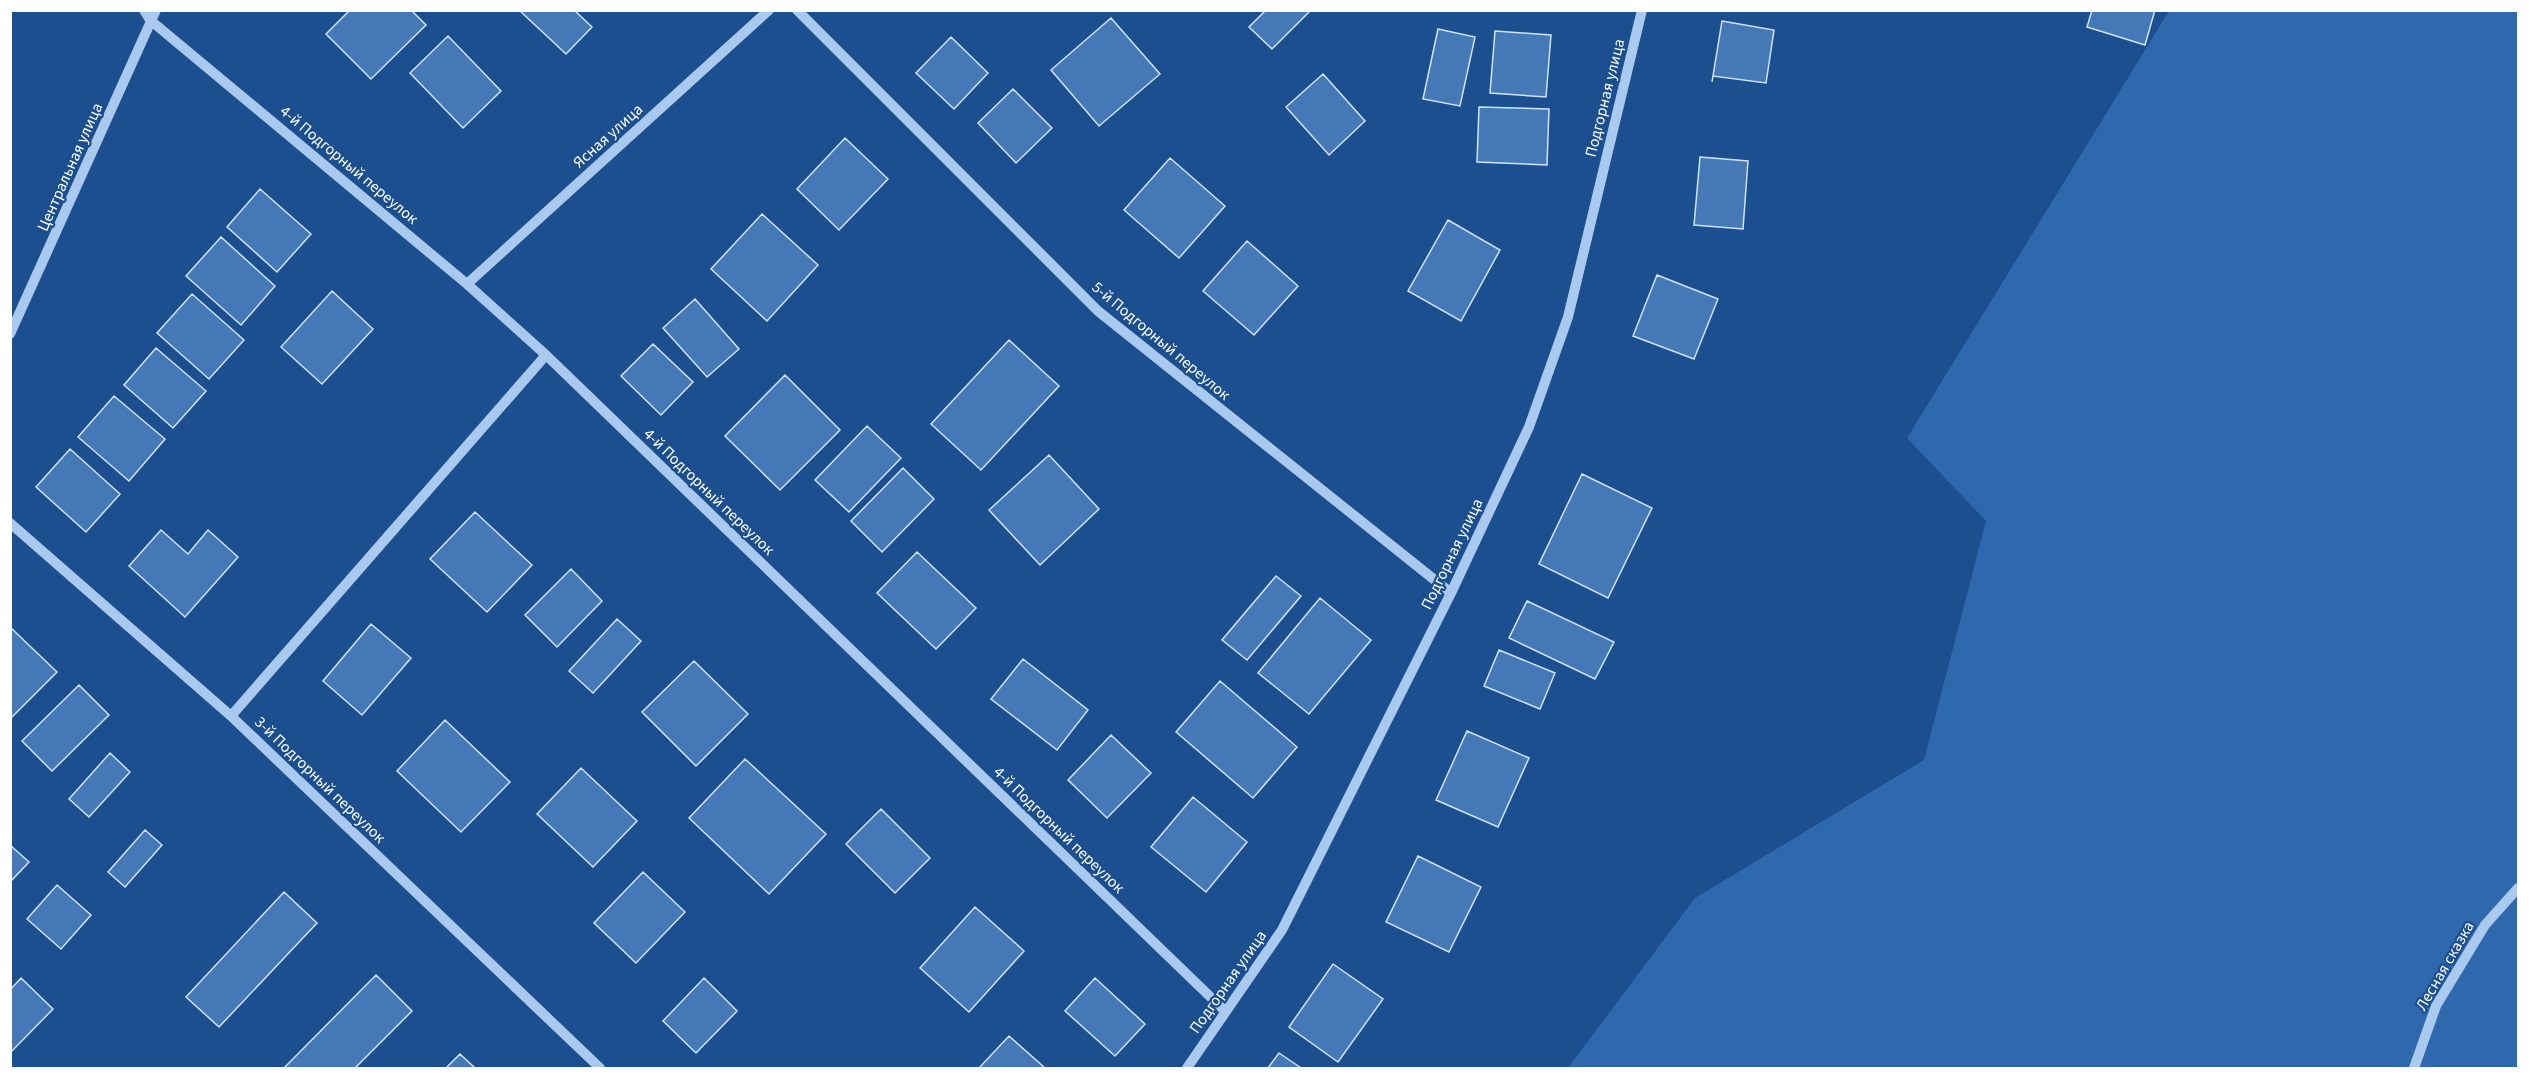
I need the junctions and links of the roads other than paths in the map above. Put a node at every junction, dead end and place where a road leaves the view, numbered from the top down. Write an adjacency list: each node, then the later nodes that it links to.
1 (769, 10): 5 (street, Ясная улица)
2 (797, 10): 9 (street, 5-й Подгорный переулок)
3 (1642, 10): 9 (street, Подгорная улица)
4 (150, 14): 5 (street, 4-й Подгорный переулок); 6 (street, Центральная улица)
5 (467, 284): 7 (street, 4-й Подгорный переулок)
6 (10, 334)
7 (546, 355): 10 (street); 12 (street, 4-й Подгорный переулок)
8 (10, 523): 10 (street, 3-й Подгорный переулок)
9 (1451, 593): 12 (street, Подгорная улица)
10 (231, 716): 13 (street, 3-й Подгорный переулок)
11 (2518, 888): 15 (street, Лесная сказка)
12 (1225, 1011): 14 (street, Подгорная улица)
13 (600, 1068)
14 (1187, 1068)
15 (2414, 1068)

